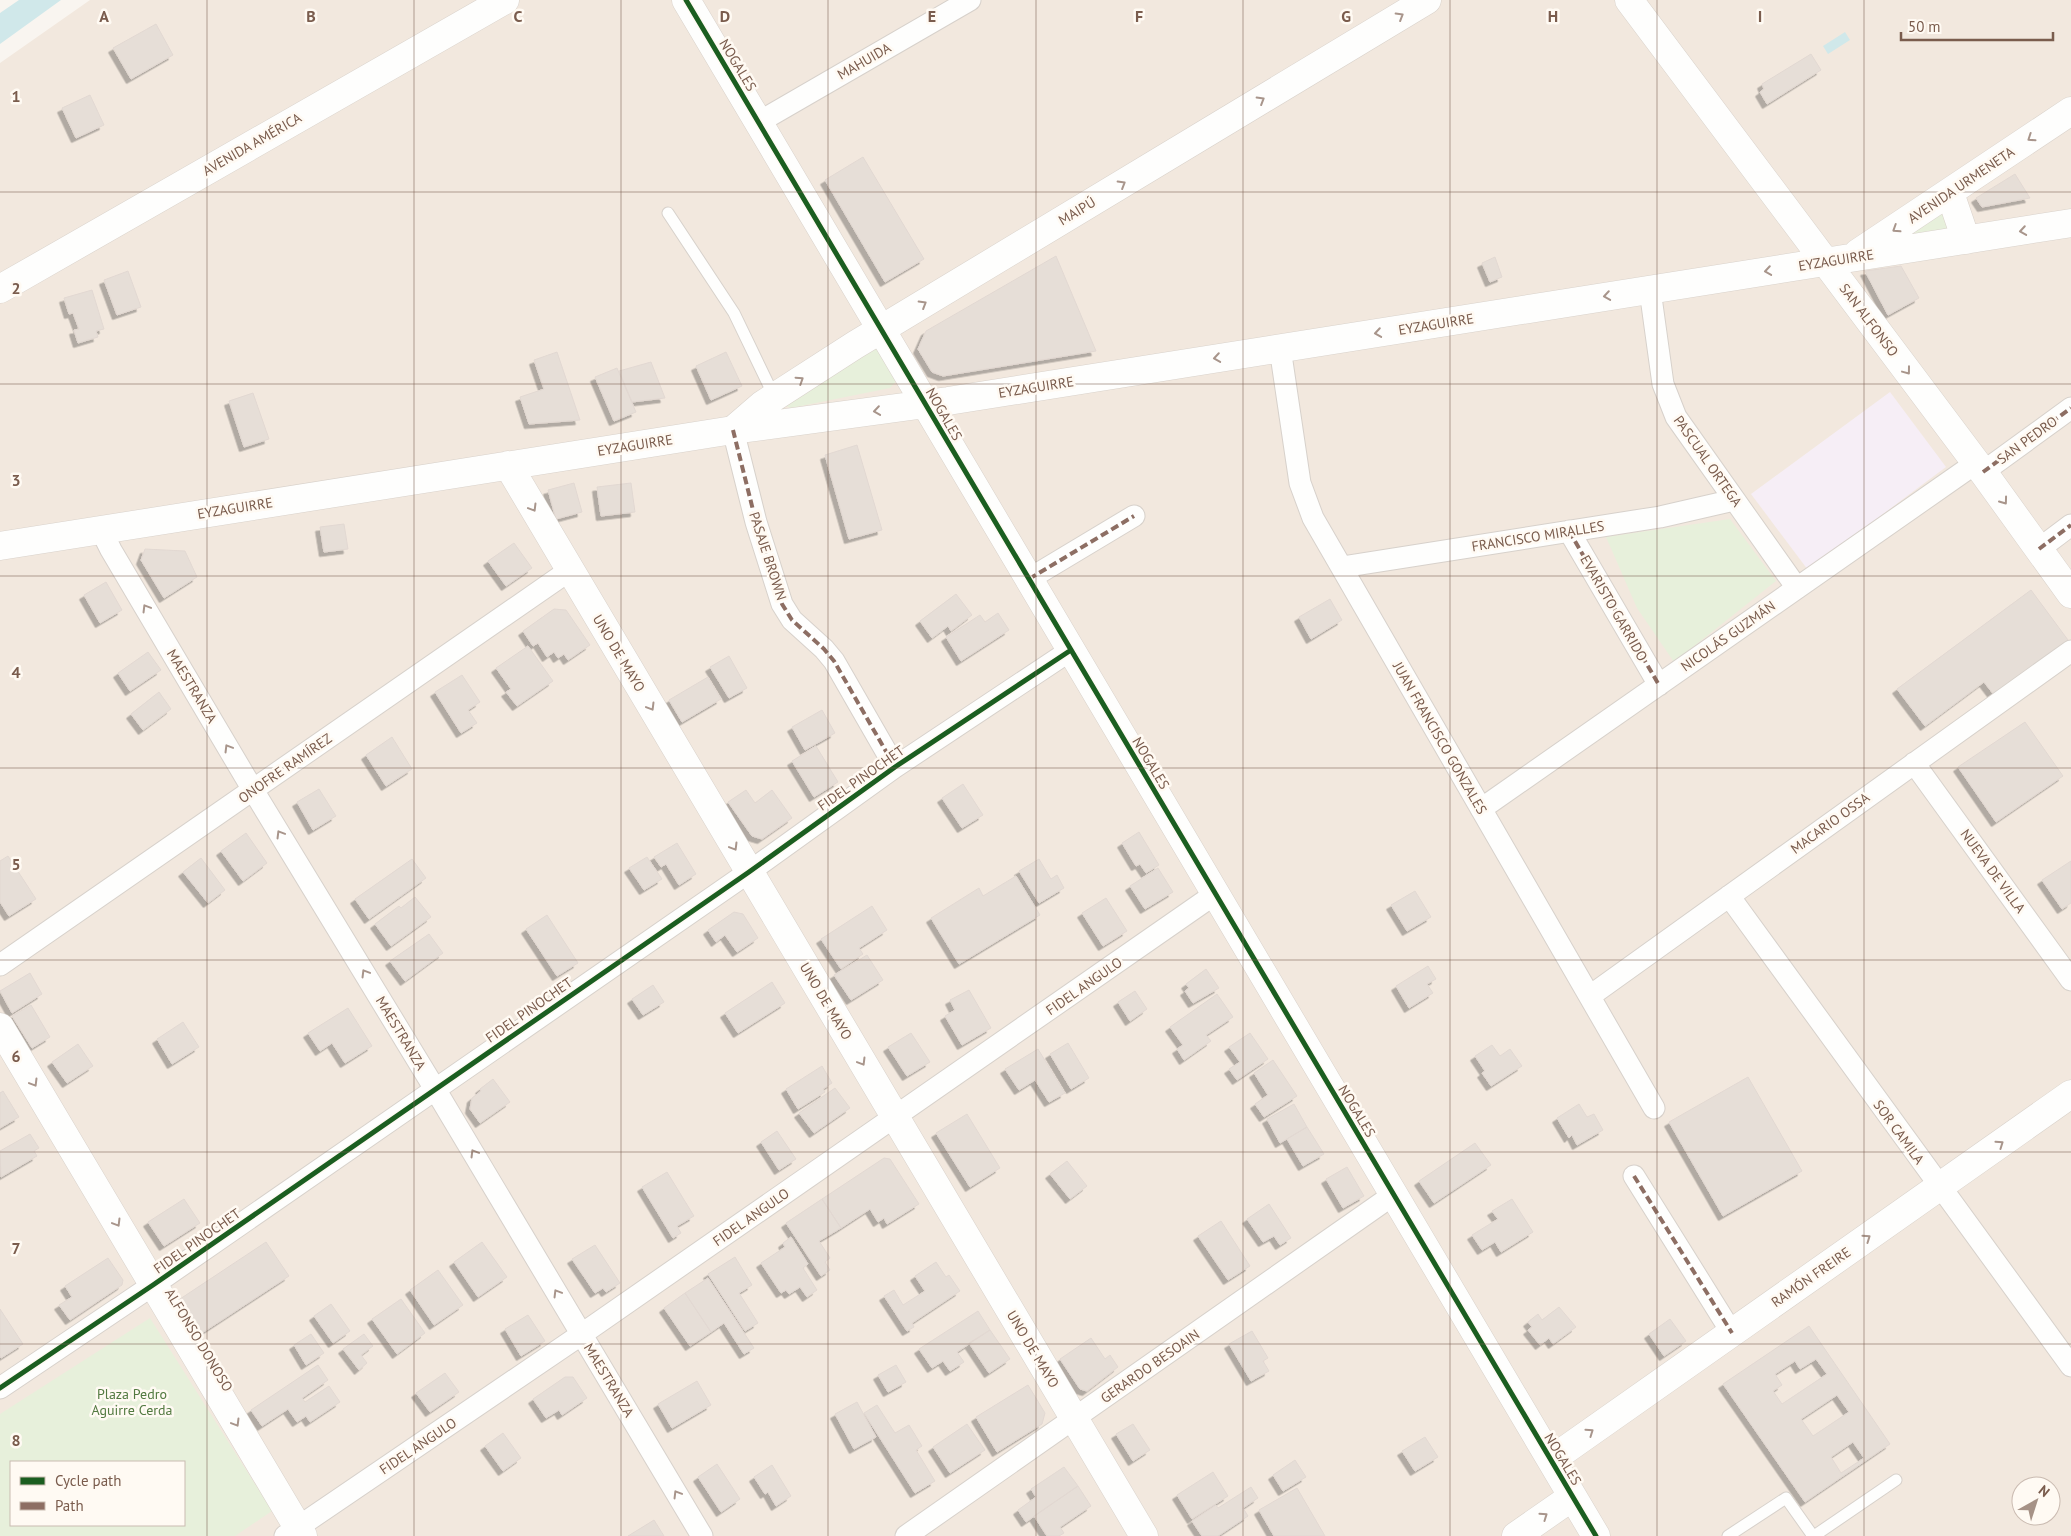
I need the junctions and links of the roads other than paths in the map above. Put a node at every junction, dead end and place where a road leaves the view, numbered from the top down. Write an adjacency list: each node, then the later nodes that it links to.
1 (505, 0): 13 (street, AVENIDA AMÉRICA)
2 (686, 0): 7 (street, NOGALES)
3 (970, 0): 7 (street, MAHUIDA)
4 (1427, 0): 15 (street, MAIPÚ, one-way to 4)
5 (1629, 0): 12 (street, SAN ALFONSO)
6 (2071, 111): 8 (street, AVENIDA URMENETA, one-way to 8)
7 (759, 122): 15 (street, NOGALES)
8 (1950, 193): 11 (street); 12 (street, AVENIDA URMENETA, one-way to 12)
9 (668, 213): 17 (lane)
10 (2071, 223): 11 (street, EYZAGUIRRE, one-way to 11)
11 (1966, 240): 12 (street, EYZAGUIRRE)
12 (1838, 260): 14 (street, EYZAGUIRRE, one-way to 14); 22 (street, SAN ALFONSO, one-way to 22)
13 (0, 290)
14 (1650, 290): 16 (street, EYZAGUIRRE, one-way to 16); 23 (street, PASCUAL ORTEGA)
15 (881, 329): 17 (street, MAIPÚ, one-way to 15); 18 (street, NOGALES)
16 (1280, 348): 18 (street, EYZAGUIRRE, one-way to 18); 30 (street, JUAN FRANCISCO GONZALES)
17 (774, 396): 20 (street, MAIPÚ)
18 (926, 404): 20 (street, EYZAGUIRRE, one-way to 20); 32 (street, NOGALES)
19 (2071, 408): 22 (street, SAN PEDRO)
20 (733, 430): 21 (street, EYZAGUIRRE); 39 (street, PASAJE BROWN)
21 (508, 466): 26 (street, EYZAGUIRRE); 31 (street, UNO DE MAYO, one-way to 31)
22 (1979, 468): 29 (street, SAN ALFONSO, one-way to 29); 33 (street, NICOLÁS GUZMÁN)
23 (1734, 500): 27 (street, FRANCISCO MIRALLES); 33 (street, PASCUAL ORTEGA)
24 (1134, 516): 32 (street)
25 (2071, 525): 29 (street)
26 (101, 530): 28 (street, EYZAGUIRRE); 40 (street, MAESTRANZA, one-way to 26)
27 (1568, 531): 30 (street, FRANCISCO MIRALLES); 37 (street, EVARISTO GARRIDO)
28 (0, 546)
29 (2039, 549): 34 (street, SAN ALFONSO)
30 (1342, 567): 41 (street, JUAN FRANCISCO GONZALES)
31 (570, 570): 40 (street, ONOFRE RAMÍREZ); 42 (street, UNO DE MAYO, one-way to 42)
32 (1029, 579): 35 (street, NOGALES)
33 (1796, 588): 37 (street, NICOLÁS GUZMÁN)
34 (2071, 594)
35 (1071, 650): 39 (street, FIDEL PINOCHET); 43 (street, NOGALES)
36 (2071, 651): 38 (street, MACARIO OSSA)
37 (1659, 685): 41 (street, NICOLÁS GUZMÁN)
38 (1914, 763): 44 (street, MACARIO OSSA); 46 (street, NUEVA DE VILLA)
39 (896, 768): 42 (street, FIDEL PINOCHET)
40 (253, 790): 45 (street, ONOFRE RAMÍREZ); 49 (street, MAESTRANZA, one-way to 40)
41 (1481, 809): 47 (street, JUAN FRANCISCO GONZALES)
42 (749, 872): 49 (street, FIDEL PINOCHET); 52 (street, UNO DE MAYO, one-way to 52)
43 (1215, 894): 52 (street, FIDEL ANGULO); 55 (street, NOGALES)
44 (1729, 896): 47 (street, MACARIO OSSA); 54 (street, SOR CAMILA)
45 (0, 964)
46 (2071, 980)
47 (1590, 996): 51 (street, JUAN FRANCISCO GONZALES)
48 (0, 1026): 56 (street, ALFONSO DONOSO, one-way to 56)
49 (435, 1089): 56 (street, FIDEL PINOCHET); 58 (street, MAESTRANZA, one-way to 49)
50 (2071, 1094): 54 (street, RAMÓN FREIRE, one-way to 50)
51 (1654, 1108)
52 (895, 1117): 58 (street, FIDEL ANGULO); 61 (street, UNO DE MAYO)
53 (1634, 1176): 57 (street)
54 (1939, 1187): 57 (street, RAMÓN FREIRE, one-way to 54); 59 (street, SOR CAMILA)
55 (1393, 1195): 61 (street, GERARDO BESOAIN); 62 (street, NOGALES)
56 (153, 1285): 60 (street, FIDEL PINOCHET); 65 (street, ALFONSO DONOSO, one-way to 65)
57 (1732, 1332): 62 (street, RAMÓN FREIRE, one-way to 57)
58 (582, 1334): 65 (street, FIDEL ANGULO); 66 (street, MAESTRANZA, one-way to 58)
59 (2071, 1366)
60 (0, 1388)
61 (1074, 1419): 67 (street, GERARDO BESOAIN); 68 (street, UNO DE MAYO)
62 (1550, 1460): 64 (street, NOGALES)
63 (1896, 1480): 72 (lane)
64 (1572, 1496): 69 (street, one-way to 64); 70 (street, NOGALES)
65 (295, 1533)
66 (702, 1536)
67 (906, 1536)
68 (1144, 1536)
69 (1516, 1536)
70 (1596, 1536)
71 (1728, 1536): 72 (lane)
72 (1814, 1536)

